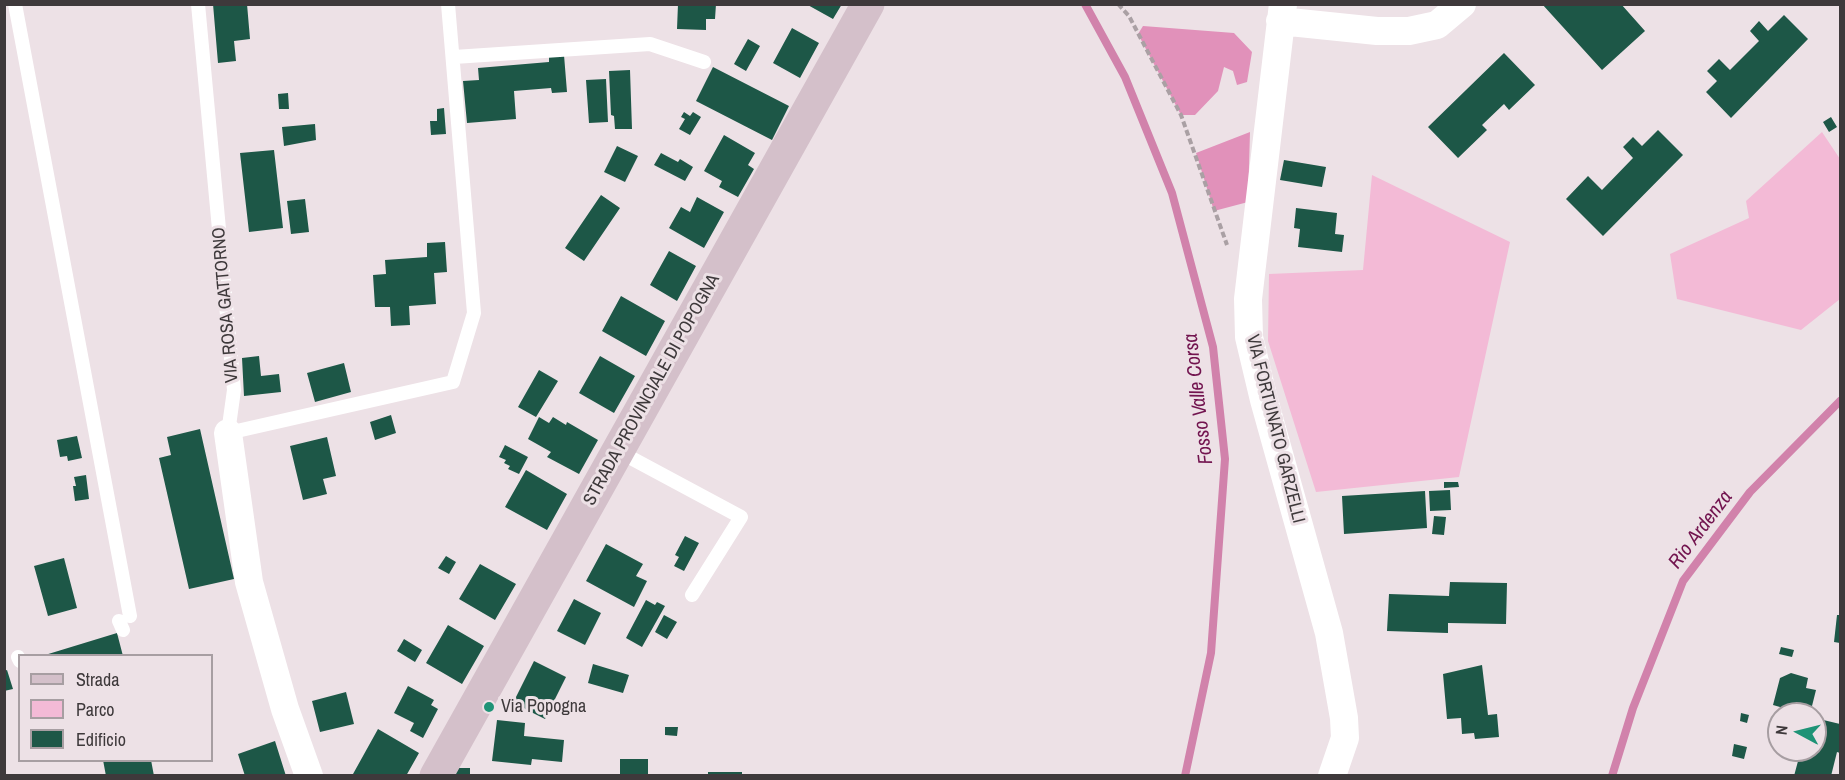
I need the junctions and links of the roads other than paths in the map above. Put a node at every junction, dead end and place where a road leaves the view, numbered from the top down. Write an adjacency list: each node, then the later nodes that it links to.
1 (15, 4): 12 (lane)
2 (198, 4): 9 (lane, VIA ROSA GATTORNO)
3 (448, 4): 7 (lane)
4 (868, 4): 10 (main road, STRADA PROVINCIALE DI POPOGNA)
5 (1462, 4): 6 (street)
6 (1282, 13): 15 (street, VIA FORTUNATO GARZELLI)
7 (454, 57): 8 (lane); 9 (lane)
8 (704, 62)
9 (228, 433): 13 (street, VIA ROSA GATTORNO)
10 (618, 451): 11 (lane); 14 (main road, STRADA PROVINCIALE DI POPOGNA)
11 (692, 595)
12 (124, 622)
13 (309, 776)
14 (436, 776)
15 (1332, 776)

